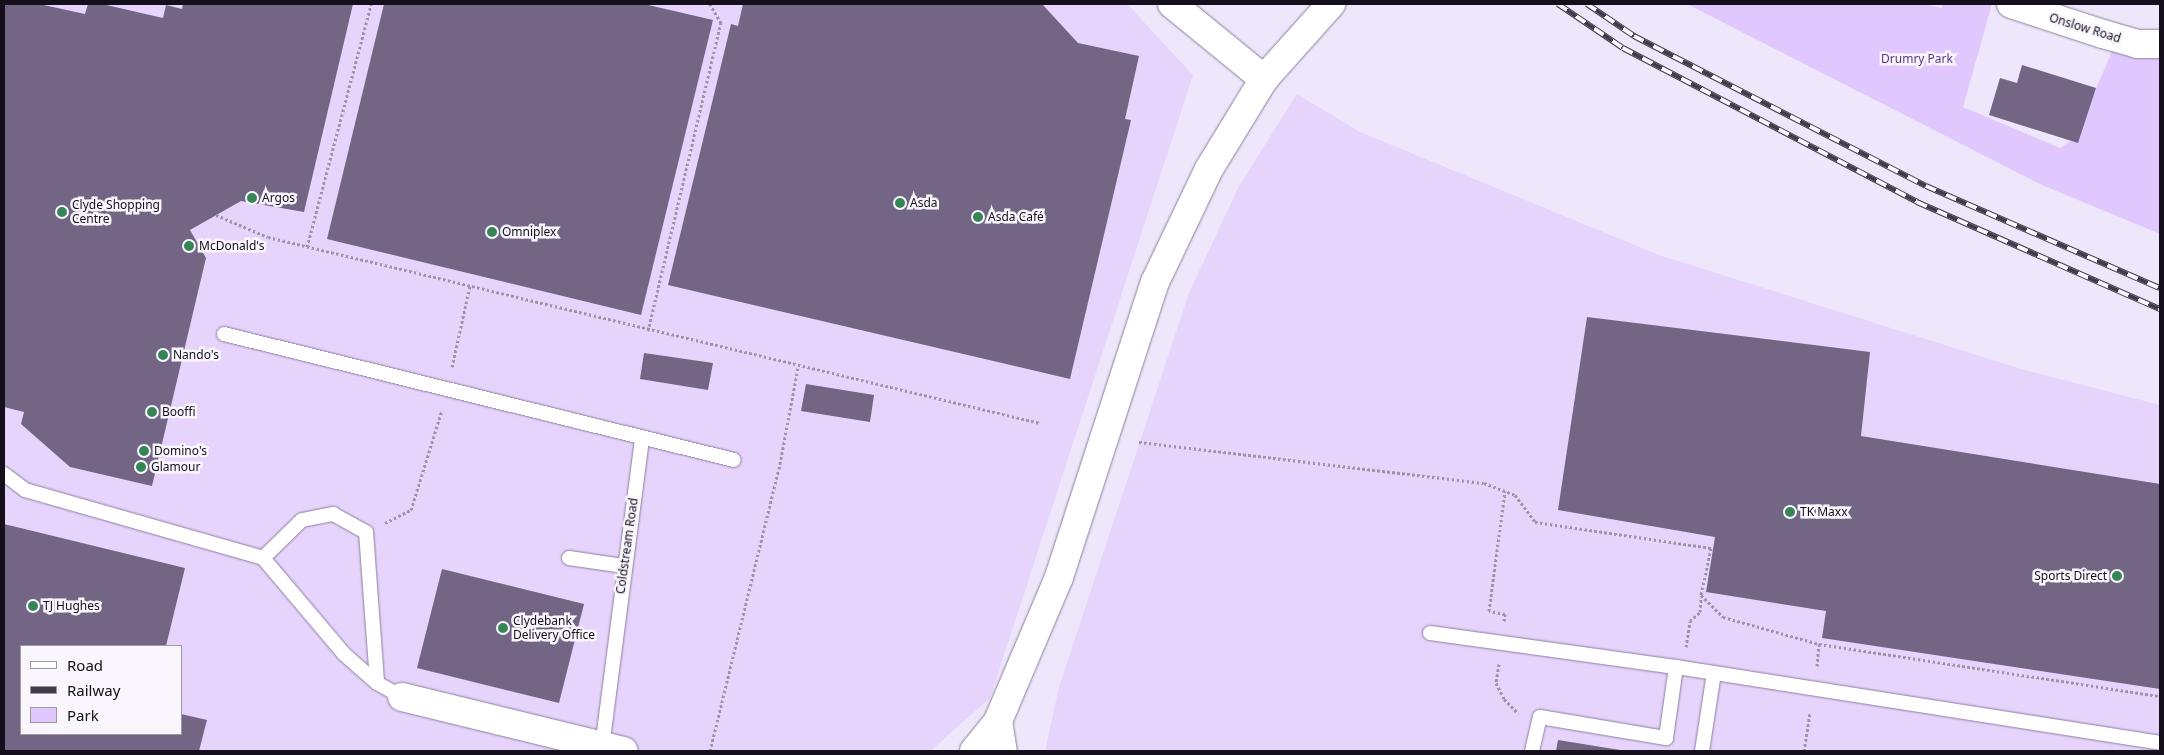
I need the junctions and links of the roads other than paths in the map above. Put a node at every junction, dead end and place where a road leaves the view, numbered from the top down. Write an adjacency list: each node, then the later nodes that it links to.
1 (1172, 4): 5 (street)
2 (1331, 4): 5 (street)
3 (2011, 4): 4 (street, Onslow Road)
4 (2160, 44)
5 (1264, 79): 18 (street)
6 (224, 334): 7 (lane)
7 (642, 439): 8 (lane); 12 (lane, Coldstream Road)
8 (734, 460)
9 (4, 474): 10 (lane)
10 (263, 558): 16 (lane); 16 (lane)
11 (569, 558): 12 (lane)
12 (624, 566): 21 (lane, Coldstream Road)
13 (1430, 633): 14 (lane)
14 (1676, 667): 15 (lane); 24 (lane)
15 (1714, 674): 19 (lane); 20 (lane)
16 (377, 683): 17 (lane)
17 (402, 697): 21 (street, Coldstream Road)
18 (998, 722): 22 (street); 23 (street)
19 (2160, 743)
20 (1703, 745): 25 (lane)
21 (613, 749)
22 (974, 751)
23 (1003, 751)
24 (1532, 751)
25 (1694, 751)

